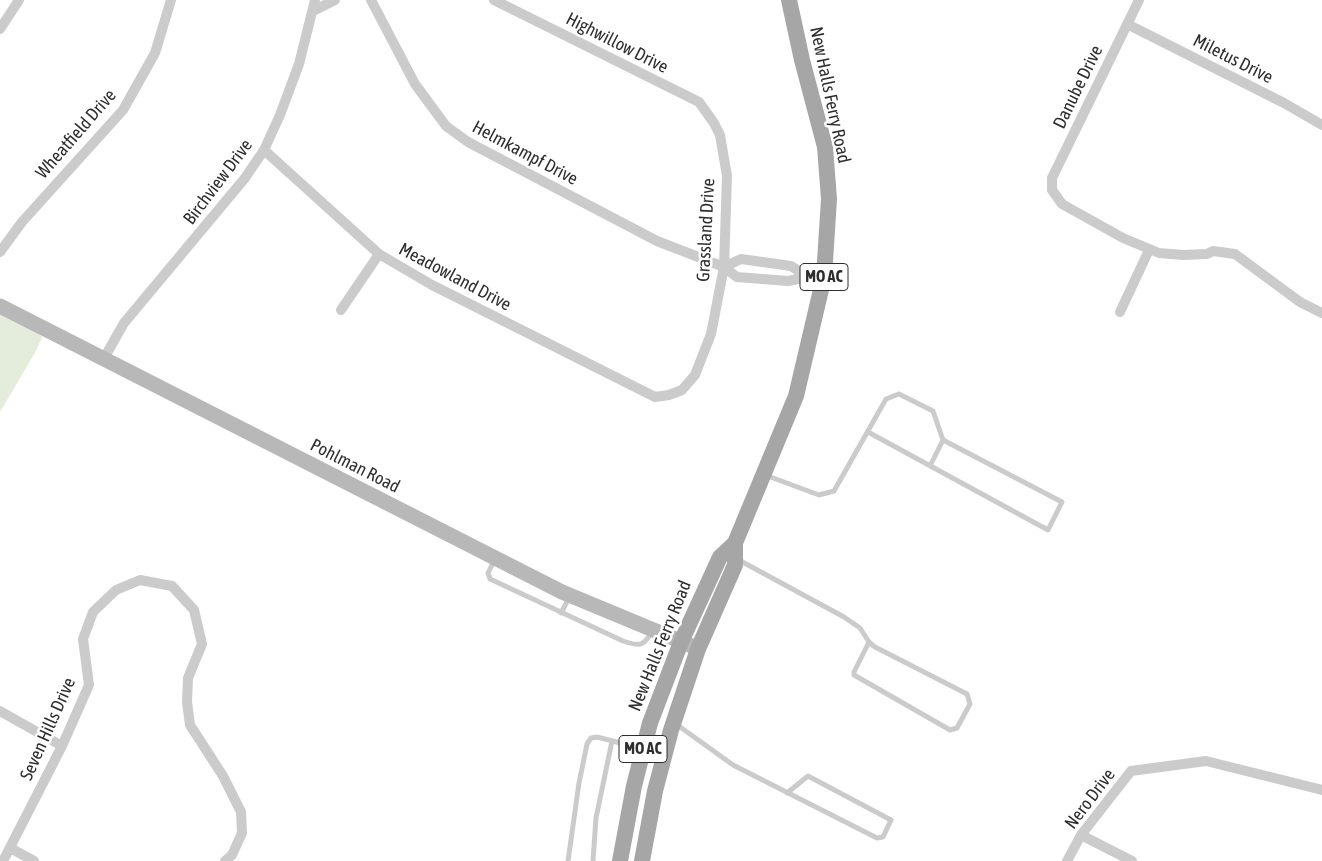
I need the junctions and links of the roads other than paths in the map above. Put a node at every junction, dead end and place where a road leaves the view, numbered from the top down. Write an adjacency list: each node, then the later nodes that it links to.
1 (19, 0): 11 (street)
2 (171, 0): 16 (street, Wheatfield Drive)
3 (315, 0): 9 (street, Birchview Drive)
4 (335, 0): 9 (street)
5 (371, 0): 18 (street, Helmkampf Drive)
6 (494, 0): 12 (street, Highwillow Drive)
7 (789, 0): 19 (main road, New Halls Ferry Road / MO AC)
8 (1139, 0): 10 (street, Danube Drive)
9 (313, 11): 14 (street, Birchview Drive)
10 (1127, 24): 13 (street, Miletus Drive); 15 (street, Danube Drive)
11 (0, 29)
12 (698, 102): 18 (street, Grassland Drive)
13 (1322, 126)
14 (264, 150): 17 (street, Meadowland Drive); 24 (street, Birchview Drive)
15 (1150, 250): 22 (street); 23 (street)
16 (0, 252)
17 (379, 254): 21 (street); 25 (street, Meadowland Drive)
18 (724, 267): 19 (street, Helmkampf Drive); 19 (street); 25 (street, Grassland Drive)
19 (816, 277): 29 (main road, New Halls Ferry Road / MO AC)
20 (0, 306): 24 (street, Pohlman Road)
21 (341, 310)
22 (1120, 312)
23 (1322, 313)
24 (103, 360): 31 (street, Pohlman Road)
25 (655, 397)
26 (868, 432): 27 (lane); 28 (lane); 29 (lane)
27 (943, 440): 28 (lane); 28 (lane)
28 (930, 466)
29 (762, 474): 30 (main road, New Halls Ferry Road / MO AC)
30 (735, 550): 35 (main road, New Halls Ferry Road / MO AC); 36 (lane); 37 (main road, New Halls Ferry Road / MO AC)
31 (495, 558): 32 (street, Pohlman Road); 33 (lane)
32 (570, 595): 33 (lane); 34 (street, Pohlman Road)
33 (561, 613): 34 (lane)
34 (654, 630): 35 (street, Pohlman Road)
35 (681, 642): 37 (street, Pohlman Road); 42 (main road, New Halls Ferry Road / MO AC)
36 (869, 642): 36 (lane)
37 (698, 649): 39 (main road, New Halls Ferry Road / MO AC)
38 (0, 711): 41 (street)
39 (673, 722): 44 (lane); 53 (main road, New Halls Ferry Road / MO AC)
40 (612, 741): 42 (lane); 50 (lane); 51 (lane)
41 (62, 746): 46 (street, Seven Hills Drive); 49 (street, Seven Hills Drive)
42 (643, 749): 52 (main road, New Halls Ferry Road / MO AC)
43 (1322, 790): 45 (street, Nero Drive)
44 (787, 793): 44 (lane)
45 (1081, 835): 54 (street, Nero Drive); 55 (street)
46 (10, 848): 47 (street, Seven Hills Drive); 48 (street)
47 (3, 861)
48 (34, 861)
49 (225, 861)
50 (568, 861)
51 (593, 861)
52 (620, 861)
53 (642, 861)
54 (1067, 861)
55 (1132, 861)

